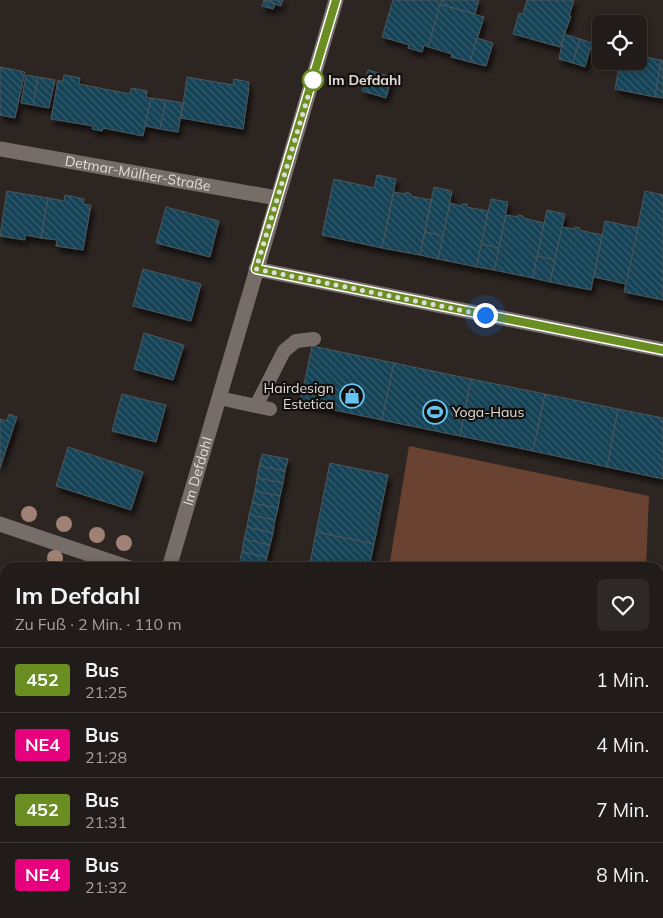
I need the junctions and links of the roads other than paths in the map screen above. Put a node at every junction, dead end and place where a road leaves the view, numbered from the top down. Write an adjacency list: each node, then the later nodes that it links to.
1 (336, 0): 3 (street, Im Defdahl)
2 (0, 149): 3 (street, Detmar-Mülher-Straße)
3 (277, 198): 4 (street, Im Defdahl)
4 (256, 269): 6 (street); 7 (street, Im Defdahl)
5 (314, 339): 8 (lane)
6 (663, 350)
7 (219, 398): 8 (lane); 12 (street, Im Defdahl)
8 (256, 406): 9 (lane)
9 (270, 409)
10 (0, 524): 11 (street)
11 (112, 562)
12 (170, 562)

